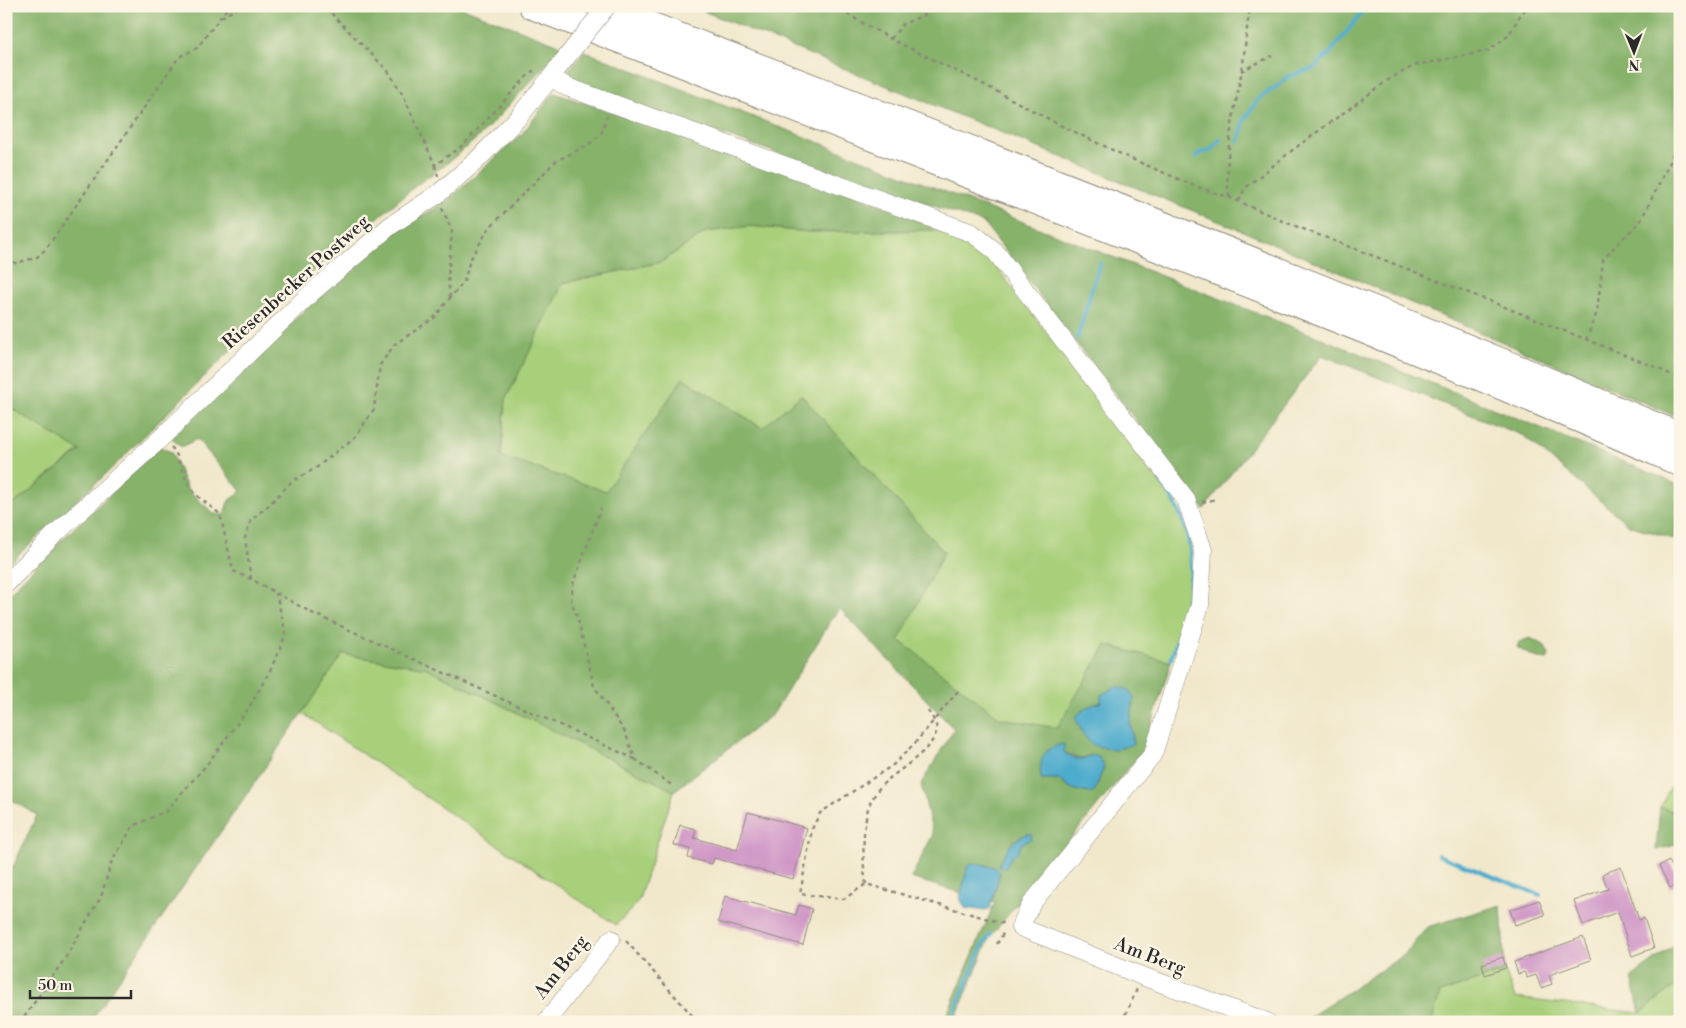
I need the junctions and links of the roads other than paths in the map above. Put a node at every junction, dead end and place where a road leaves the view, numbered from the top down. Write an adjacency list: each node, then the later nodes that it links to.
1 (532, 6): 6 (highway)
2 (600, 6): 5 (highway)
3 (607, 6): 4 (street, Riesenbecker Postweg, bridge)
4 (554, 73): 7 (street, Riesenbecker Postweg); 10 (street, Am Berg)
5 (1680, 436)
6 (1680, 463)
7 (6, 584)
8 (617, 939): 9 (street, Am Berg)
9 (546, 1022)
10 (1267, 1022)

